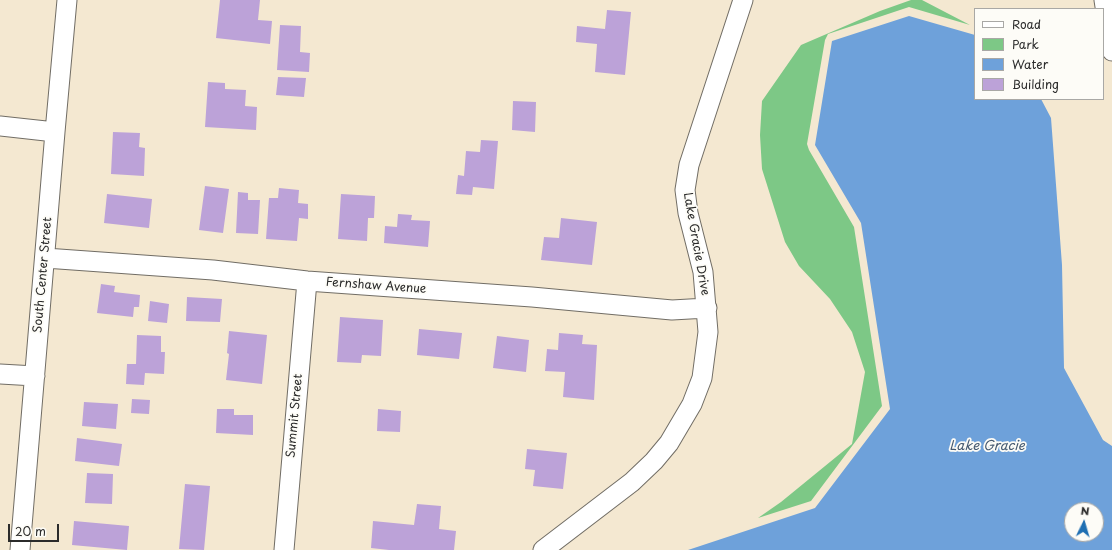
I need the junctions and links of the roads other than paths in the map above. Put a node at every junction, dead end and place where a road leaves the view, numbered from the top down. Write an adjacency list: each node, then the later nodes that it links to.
1 (68, 0): 6 (street, South Center Street)
2 (743, 0): 9 (street, Lake Gracie Drive)
3 (1104, 0): 4 (street)
4 (1112, 51)
5 (0, 126): 6 (street)
6 (55, 132): 7 (street, South Center Street)
7 (45, 258): 8 (street, Fernshaw Avenue); 11 (street, South Center Street)
8 (307, 281): 9 (street, Fernshaw Avenue); 13 (street, Summit Street)
9 (707, 308): 14 (street, Lake Gracie Drive)
10 (0, 374): 11 (street)
11 (35, 376): 12 (street, South Center Street)
12 (20, 550)
13 (284, 550)
14 (544, 550)

